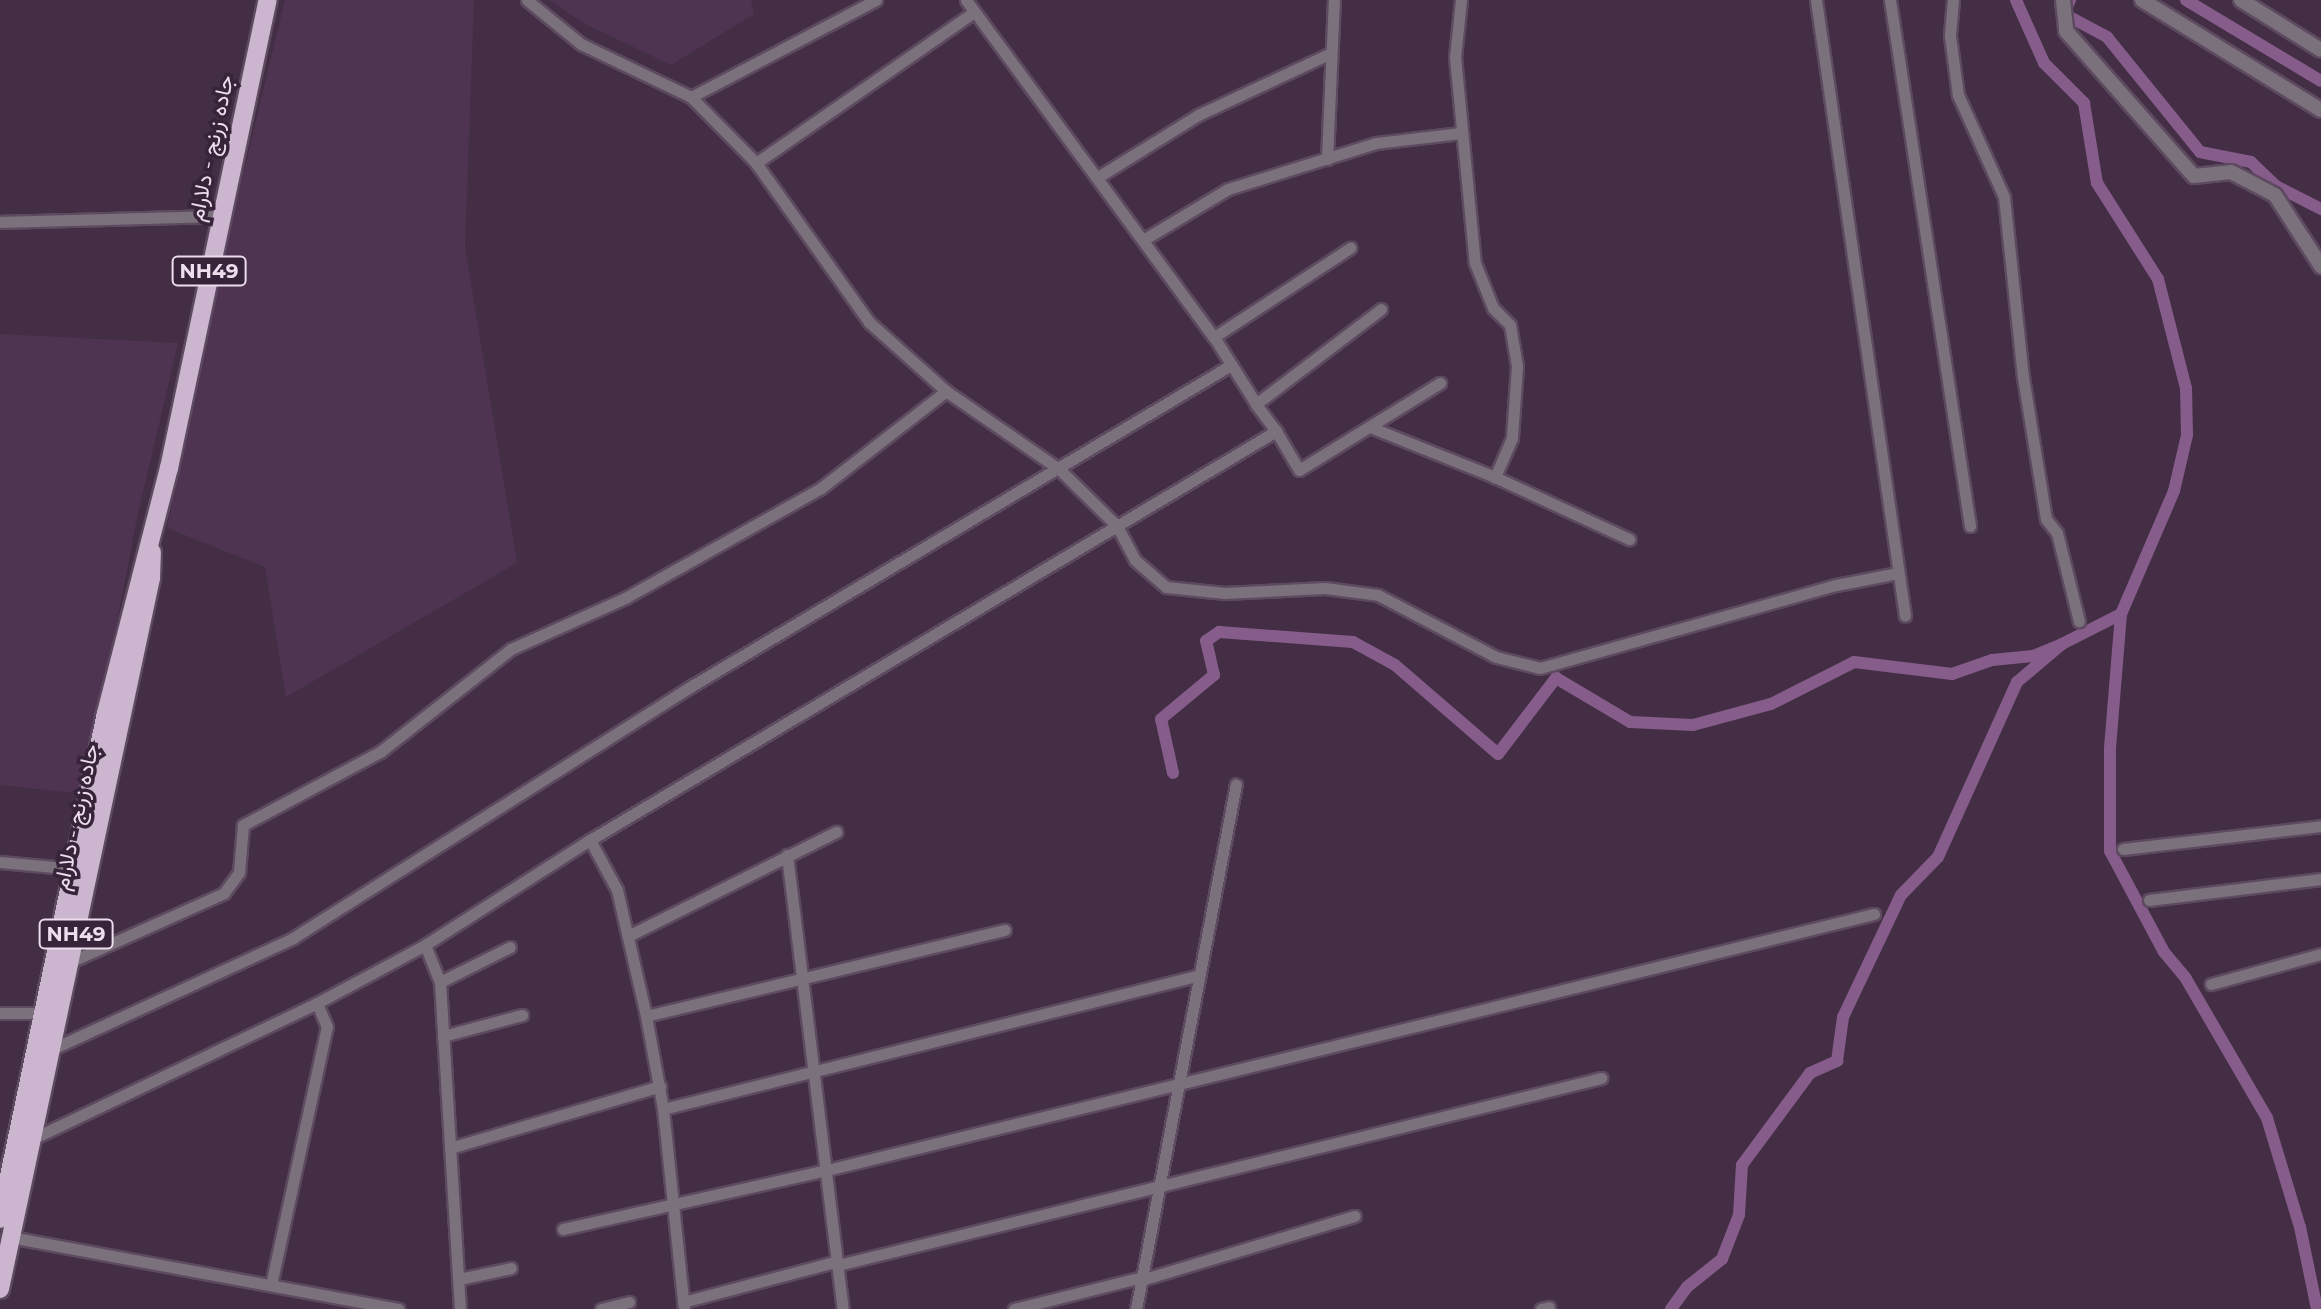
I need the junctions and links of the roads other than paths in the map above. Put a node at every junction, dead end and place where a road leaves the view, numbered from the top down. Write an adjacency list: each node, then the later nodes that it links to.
1 (268, 0): 22 (highway, جاده زرنج - دلارام / NH49)
2 (527, 0): 16 (street)
3 (876, 0): 16 (street)
4 (966, 0): 13 (street)
5 (1334, 0): 15 (street)
6 (1461, 0): 18 (street)
7 (1816, 0): 41 (street)
8 (1890, 0): 38 (street)
9 (1953, 0): 43 (street)
10 (2063, 0): 26 (street)
11 (2142, 0): 17 (street)
12 (2241, 0): 14 (street)
13 (974, 12): 20 (street); 21 (street)
14 (2321, 50)
15 (1331, 53): 19 (street); 21 (street)
16 (691, 97): 20 (street)
17 (2321, 110)
18 (1461, 133): 19 (street); 36 (street)
19 (1327, 159): 24 (street)
20 (756, 163): 31 (street)
21 (1098, 177): 24 (street)
22 (221, 216): 23 (street); 40 (highway, جاده زرنج - دلارام / NH49)
23 (0, 222)
24 (1143, 240): 28 (street)
25 (1350, 248): 28 (street)
26 (2321, 266)
27 (1381, 309): 32 (street)
28 (1214, 337): 29 (street)
29 (1231, 365): 32 (street); 35 (street)
30 (1440, 383): 33 (street)
31 (946, 391): 35 (street); 60 (street)
32 (1256, 404): 34 (street)
33 (1370, 427): 34 (street); 36 (street)
34 (1276, 431): 37 (street)
35 (1059, 469): 37 (street); 71 (street)
36 (1495, 477): 39 (street)
37 (1117, 526): 41 (street); 47 (street)
38 (1970, 526)
39 (1629, 539)
40 (152, 541): 51 (highway, جاده زرنج - دلارام / NH49); 60 (highway, جاده زرنج - دلارام / NH49)
41 (1898, 573): 42 (street)
42 (1905, 616)
43 (2079, 621)
44 (1236, 784): 61 (street)
45 (2321, 826): 48 (street)
46 (836, 832): 49 (street)
47 (590, 840): 56 (street); 57 (street)
48 (2123, 849)
49 (787, 855): 56 (street); 62 (street)
50 (0, 862): 51 (street)
51 (76, 869): 67 (highway, جاده زرنج - دلارام / NH49)
52 (2321, 879): 53 (street)
53 (2149, 900)
54 (1874, 914): 74 (street)
55 (1005, 930): 62 (street)
56 (628, 936): 69 (street)
57 (425, 945): 63 (street); 65 (street)
58 (510, 947): 63 (street)
59 (2321, 954): 64 (street)
60 (70, 962): 71 (highway, جاده زرنج - دلارام / NH49)
61 (1200, 975): 72 (street); 74 (street)
62 (801, 976): 69 (street); 72 (street)
63 (440, 982): 70 (street)
64 (2211, 984)
65 (317, 1003): 77 (street); 91 (street)
66 (0, 1013): 67 (street)
67 (44, 1013): 79 (highway, جاده زرنج - دلارام / NH49)
68 (522, 1015): 70 (street)
69 (646, 1016): 75 (street)
70 (443, 1036): 78 (street)
71 (50, 1050): 77 (highway, جاده زرنج - دلارام / NH49)
72 (816, 1073): 76 (street); 80 (street)
73 (1601, 1078): 81 (street)
74 (1176, 1083): 80 (street); 81 (street)
75 (660, 1086): 76 (street); 78 (street)
76 (663, 1109): 82 (street)
77 (32, 1139): 86 (highway, جاده زرنج - دلارام / NH49)
78 (450, 1148): 90 (street)
79 (6, 1166): 84 (highway, جاده زرنج - دلارام / NH49)
80 (827, 1170): 82 (street); 87 (street)
81 (1158, 1187): 87 (street); 89 (street)
82 (673, 1206): 85 (street); 94 (street)
83 (1355, 1216): 89 (street)
84 (0, 1219)
85 (563, 1229)
86 (10, 1237): 91 (street); 92 (highway, جاده زرنج - دلارام / NH49)
87 (838, 1263): 94 (street); 98 (street)
88 (511, 1268): 90 (street)
89 (1141, 1278): 99 (street); 100 (street)
90 (459, 1279): 96 (street)
91 (271, 1285): 95 (street)
92 (0, 1289)
93 (629, 1302): 97 (street)
94 (684, 1306)
95 (398, 1309)
96 (460, 1309)
97 (601, 1309)
98 (843, 1309)
99 (1014, 1309)
100 (1136, 1309)

